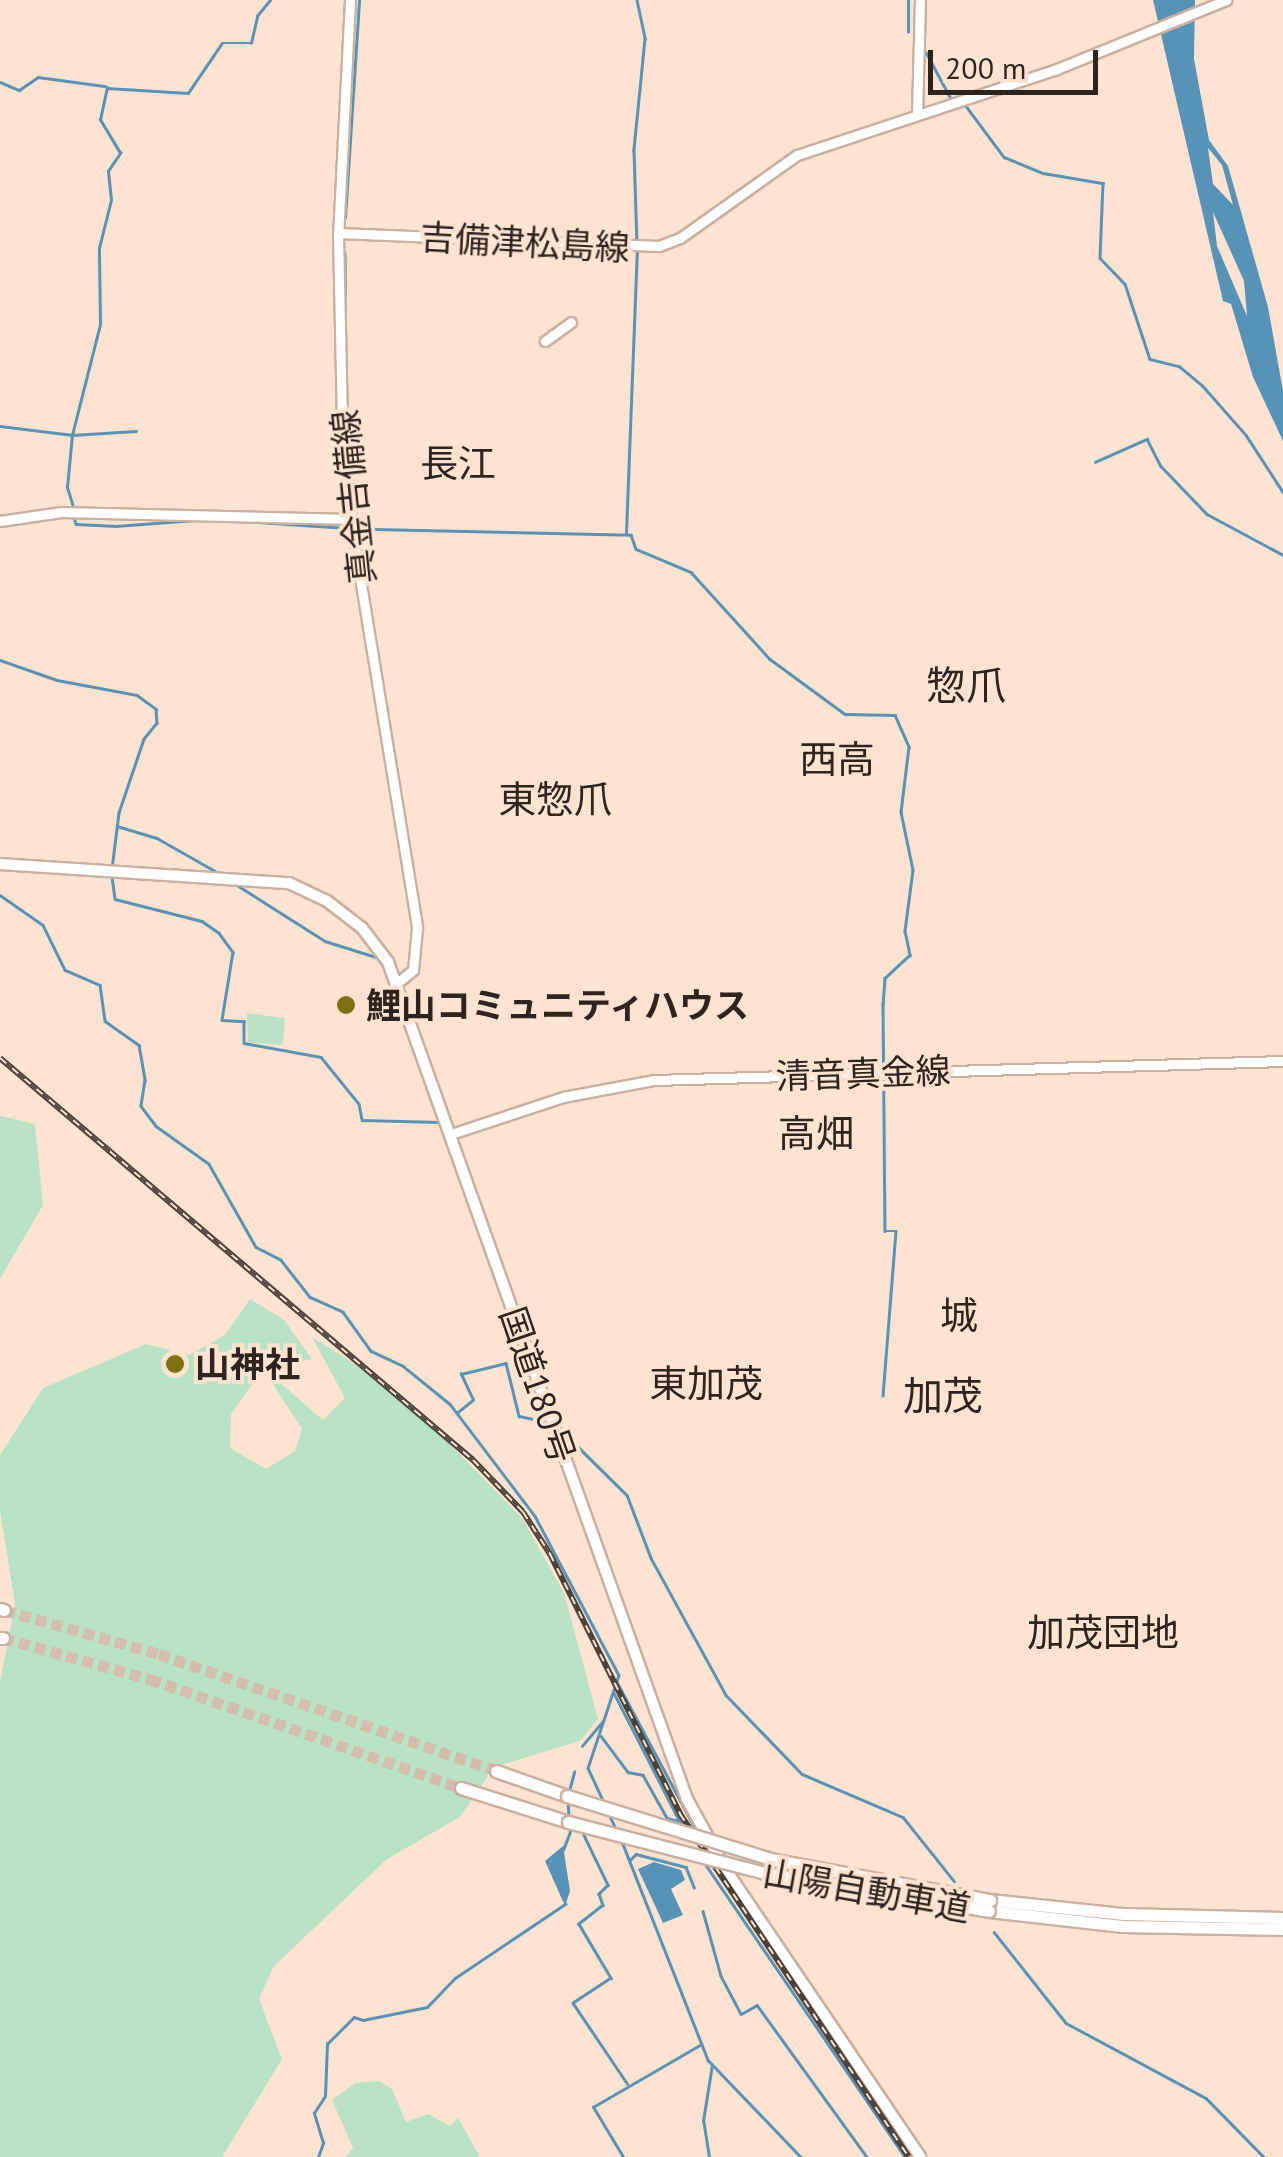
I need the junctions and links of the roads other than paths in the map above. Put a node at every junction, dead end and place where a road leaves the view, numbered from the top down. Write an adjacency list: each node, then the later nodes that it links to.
1 (350, 0): 5 (main road, 真金吉備線)
2 (920, 0): 4 (main road)
3 (1226, 0): 4 (main road, 吉備津松島線)
4 (918, 114): 5 (main road, 吉備津松島線)
5 (338, 233): 8 (main road, 真金吉備線)
6 (571, 322): 7 (main road)
7 (545, 341)
8 (350, 519): 9 (main road); 11 (main road, 真金吉備線)
9 (0, 521)
10 (0, 864): 11 (highway, 国道180号)
11 (398, 982): 13 (highway, 国道180号)
12 (1283, 1062): 13 (main road, 清音真金線)
13 (451, 1134): 20 (highway, 国道180号)
14 (496, 1772): 16 (highway, 山陽自動車道, bridge)
15 (460, 1788): 16 (highway, 山陽自動車道, bridge)
16 (989, 1906): 18 (highway, 山陽自動車道)
17 (1283, 1918): 18 (highway, 山陽自動車道)
18 (1213, 1924): 19 (highway, 山陽自動車道)
19 (1283, 1929)
20 (920, 2157)

